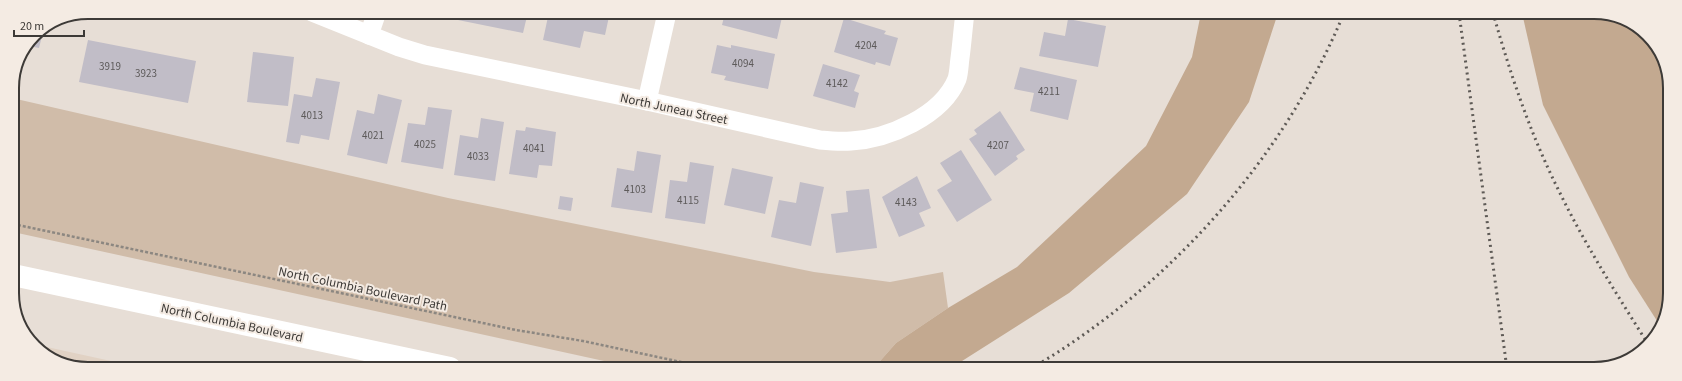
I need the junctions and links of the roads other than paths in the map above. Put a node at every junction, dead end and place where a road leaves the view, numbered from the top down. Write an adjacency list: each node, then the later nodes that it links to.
1 (329, 19): 5 (street, North Juneau Street)
2 (375, 19): 5 (street)
3 (665, 19): 6 (street)
4 (964, 19): 6 (street, North Juneau Street)
5 (369, 35): 6 (street, North Juneau Street)
6 (647, 101)
7 (19, 276): 8 (main road, North Columbia Boulevard)
8 (422, 362)

